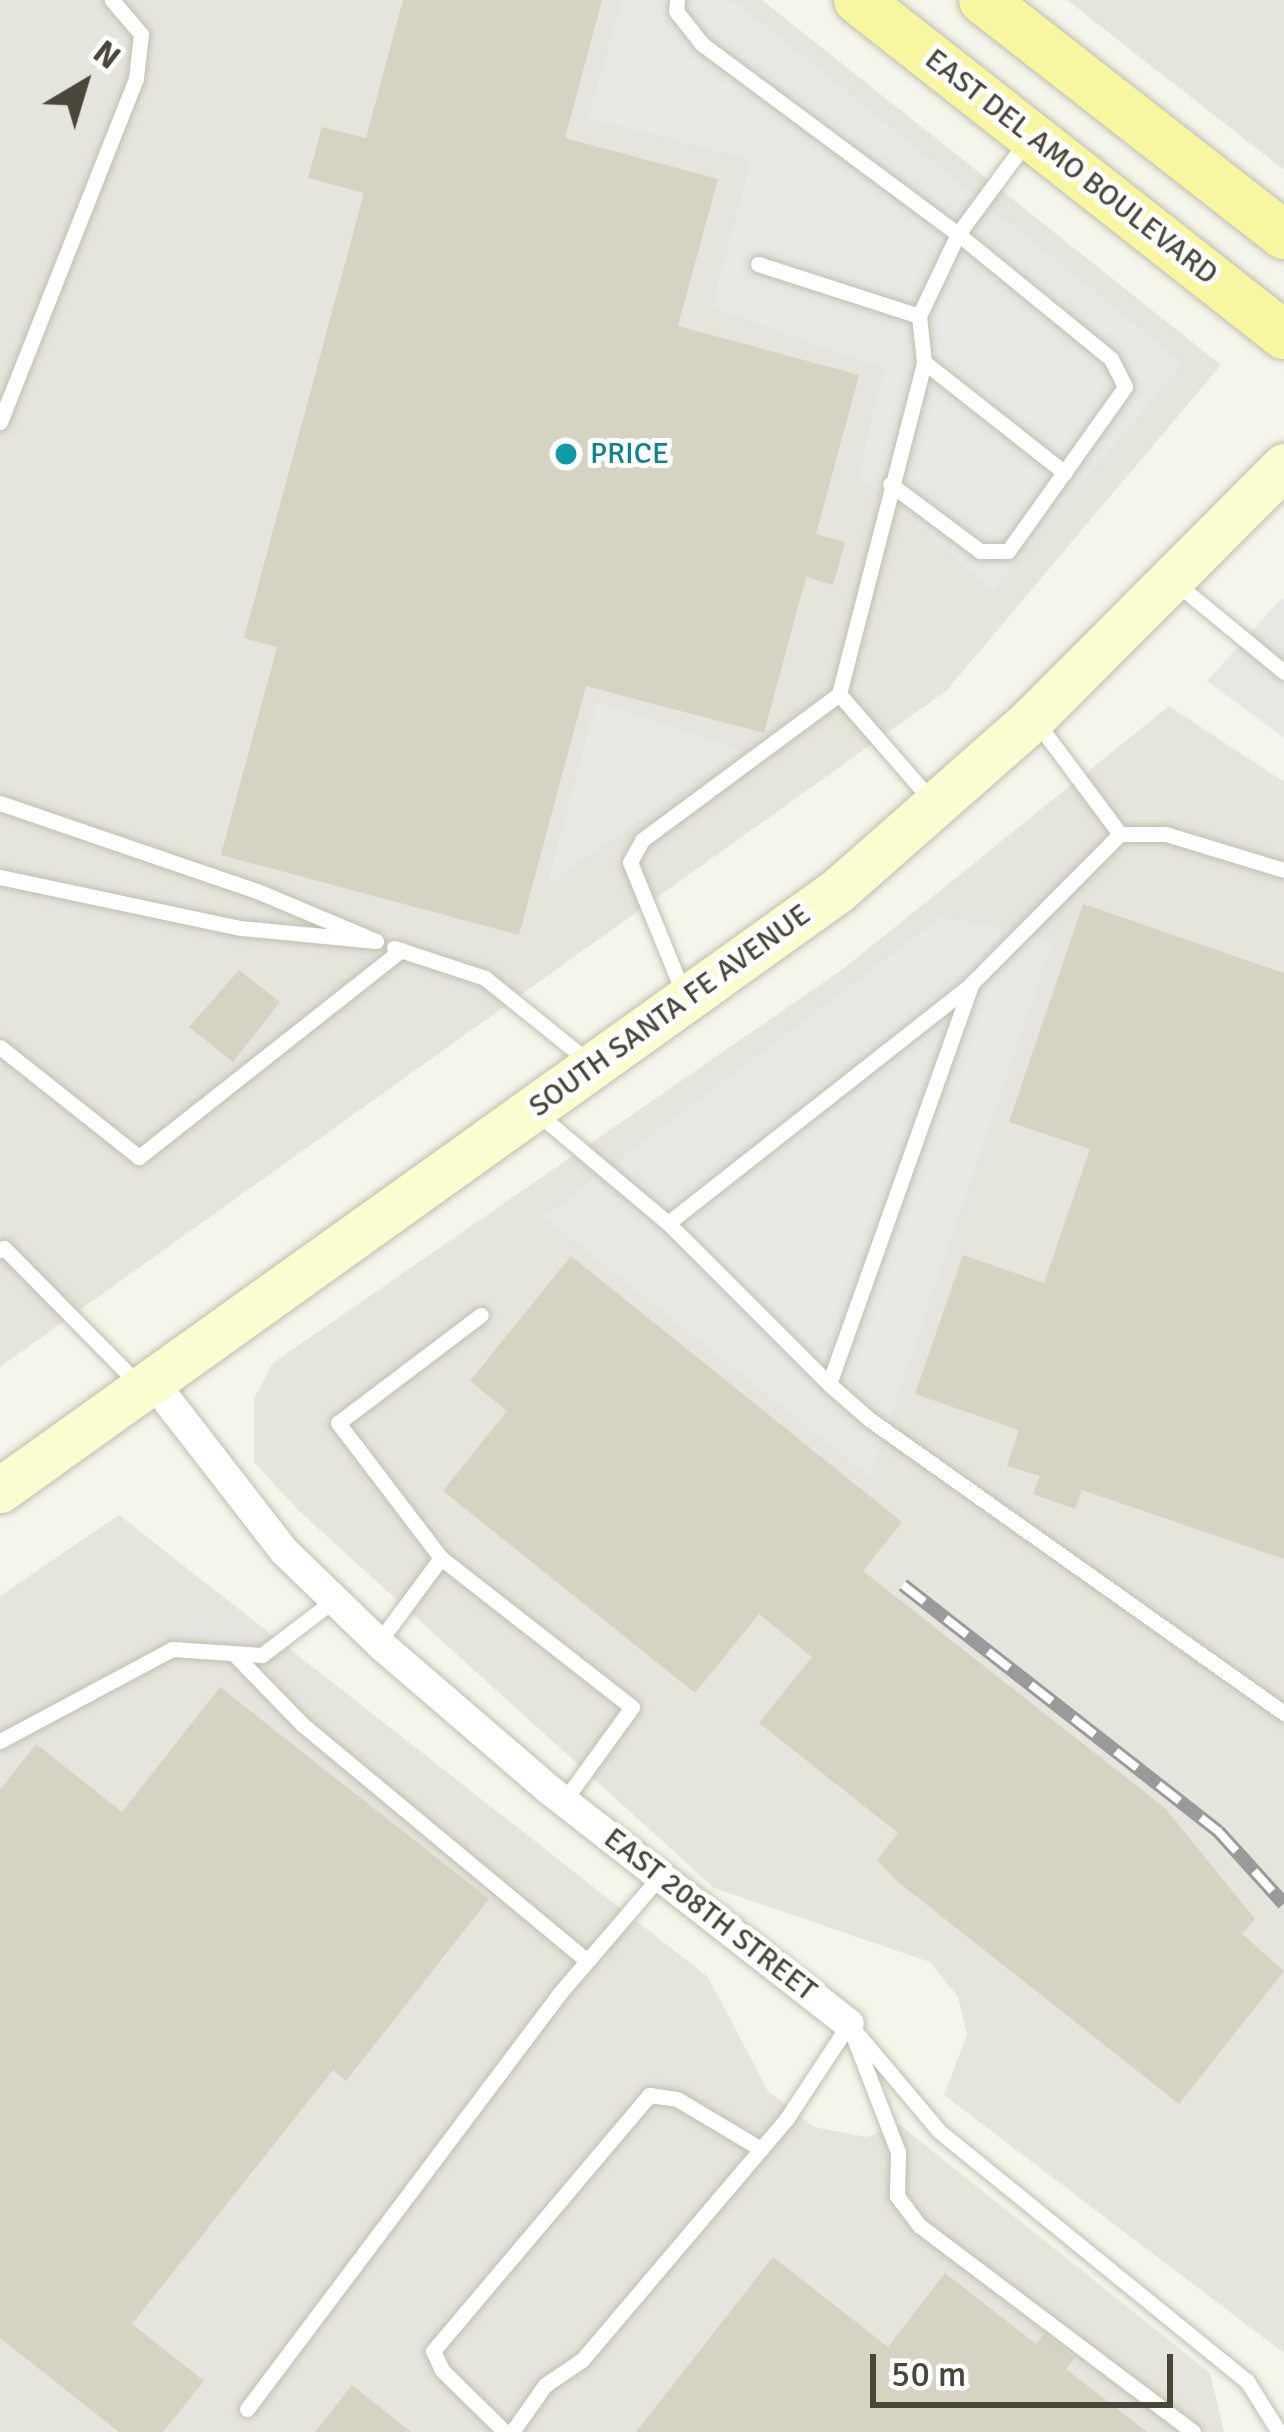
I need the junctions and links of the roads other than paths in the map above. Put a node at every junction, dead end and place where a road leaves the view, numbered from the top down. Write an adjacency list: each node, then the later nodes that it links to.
1 (112, 0): 12 (lane)
2 (677, 0): 6 (lane)
3 (858, 0): 5 (main road, EAST DEL AMO BOULEVARD)
4 (983, 0): 7 (main road)
5 (1030, 136): 6 (lane); 10 (main road, EAST DEL AMO BOULEVARD)
6 (958, 234): 9 (lane); 14 (lane)
7 (1284, 235)
8 (758, 264): 9 (lane)
9 (919, 316): 11 (lane)
10 (1284, 335)
11 (924, 362): 14 (lane); 15 (lane)
12 (0, 422)
13 (1284, 466): 16 (main road, SOUTH SANTA FE AVENUE)
14 (1065, 473): 15 (lane)
15 (890, 484): 18 (lane)
16 (1174, 581): 17 (lane); 19 (main road, SOUTH SANTA FE AVENUE)
17 (1284, 672)
18 (839, 694): 21 (lane); 28 (lane)
19 (1033, 718): 21 (main road, SOUTH SANTA FE AVENUE); 22 (lane)
20 (0, 803): 25 (lane)
21 (935, 806): 28 (main road, SOUTH SANTA FE AVENUE)
22 (1120, 834): 23 (lane); 27 (lane)
23 (1284, 871)
24 (0, 877): 25 (lane)
25 (376, 941): 26 (lane)
26 (401, 950): 29 (lane); 30 (lane)
27 (972, 983): 32 (lane); 35 (lane)
28 (686, 1000): 30 (main road, SOUTH SANTA FE AVENUE)
29 (0, 1047)
30 (595, 1066): 31 (main road, SOUTH SANTA FE AVENUE)
31 (533, 1110): 32 (lane); 36 (main road, SOUTH SANTA FE AVENUE)
32 (668, 1222): 35 (lane)
33 (1, 1247): 36 (lane)
34 (481, 1315): 38 (lane)
35 (830, 1384): 42 (lane)
36 (148, 1385): 37 (main road, SOUTH SANTA FE AVENUE); 39 (street, EAST 208TH STREET)
37 (0, 1490)
38 (441, 1558): 40 (lane); 44 (lane)
39 (334, 1600): 40 (street, EAST 208TH STREET); 41 (lane)
40 (379, 1643): 44 (street, EAST 208TH STREET)
41 (232, 1653): 43 (lane); 46 (lane)
42 (1284, 1713)
43 (0, 1741)
44 (564, 1801): 45 (street, EAST 208TH STREET)
45 (660, 1876): 46 (lane); 47 (street, EAST 208TH STREET)
46 (587, 1961): 49 (lane)
47 (849, 2024): 48 (lane); 51 (lane); 52 (lane, EAST 208TH STREET)
48 (761, 2149): 50 (lane); 50 (lane)
49 (247, 2409)
50 (508, 2432)
51 (1193, 2432)
52 (1279, 2432)

